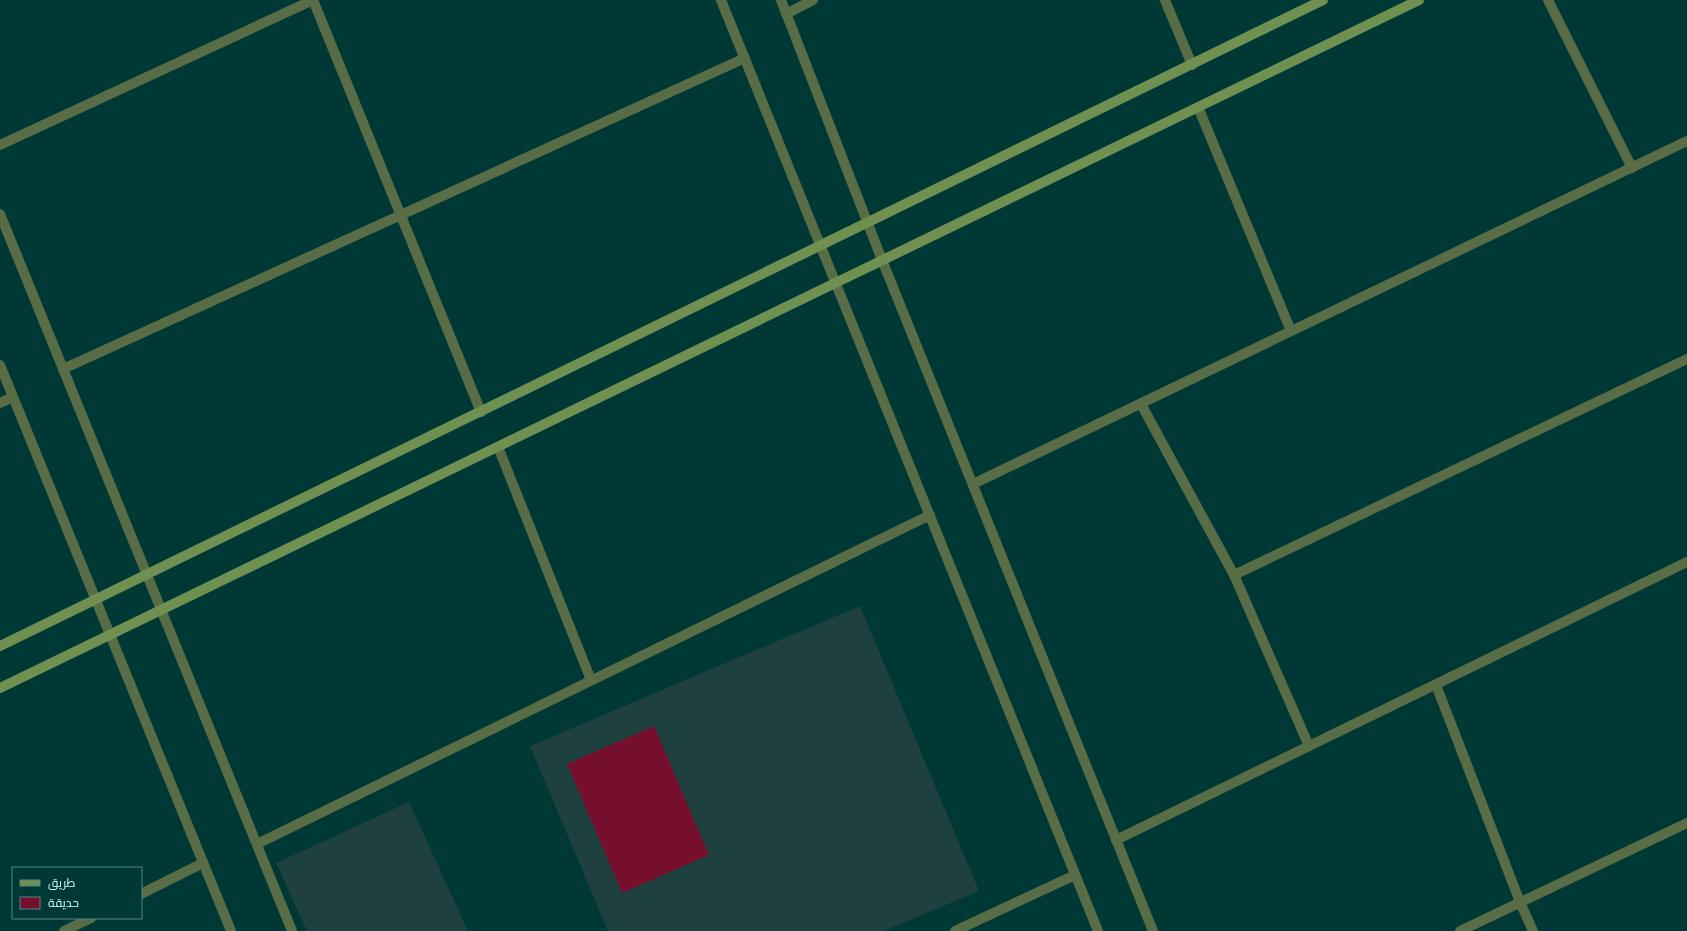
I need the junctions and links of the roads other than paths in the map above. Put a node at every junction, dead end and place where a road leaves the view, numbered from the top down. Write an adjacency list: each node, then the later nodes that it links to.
1 (313, 0): 14 (street); 17 (street)
2 (721, 0): 10 (street)
3 (781, 0): 9 (street)
4 (814, 0): 9 (street)
5 (1166, 0): 11 (street)
6 (1323, 0): 11 (main road)
7 (1419, 0): 12 (main road)
8 (1548, 0): 15 (street)
9 (786, 14): 18 (street)
10 (745, 58): 17 (street); 19 (street)
11 (1192, 64): 18 (main road)
12 (1198, 107): 20 (main road); 22 (street)
13 (1687, 141): 15 (street)
14 (0, 145)
15 (1632, 168): 22 (street)
16 (0, 214): 25 (street)
17 (401, 215): 25 (street); 29 (street)
18 (867, 224): 19 (main road); 20 (street)
19 (821, 246): 21 (street); 29 (main road)
20 (882, 260): 21 (main road); 31 (street)
21 (836, 283): 30 (main road); 32 (street)
22 (1291, 331): 28 (street)
23 (1687, 359): 35 (street)
24 (0, 365): 26 (street)
25 (63, 369): 34 (street)
26 (13, 397): 27 (street); 36 (street)
27 (0, 403)
28 (1141, 404): 31 (street); 35 (street)
29 (481, 412): 34 (main road)
30 (498, 447): 37 (main road); 40 (street)
31 (972, 484): 45 (street)
32 (930, 515): 40 (street); 48 (street)
33 (1687, 562): 41 (street)
34 (147, 575): 36 (main road); 37 (street)
35 (1234, 576): 43 (street)
36 (96, 600): 38 (street); 39 (main road)
37 (161, 610): 38 (main road); 46 (street)
38 (110, 635): 42 (main road); 47 (street)
39 (0, 646)
40 (592, 680): 46 (street)
41 (1436, 684): 43 (street); 50 (street)
42 (0, 688)
43 (1309, 746): 45 (street)
44 (1687, 823): 50 (street)
45 (1116, 840): 57 (street)
46 (257, 844): 54 (street)
47 (203, 863): 49 (street); 53 (street)
48 (1075, 875): 55 (street); 56 (street)
49 (142, 894)
50 (1520, 902): 58 (street); 59 (street)
51 (89, 919): 52 (street)
52 (64, 931)
53 (231, 931)
54 (292, 931)
55 (955, 931)
56 (1098, 931)
57 (1153, 931)
58 (1460, 931)
59 (1533, 931)

